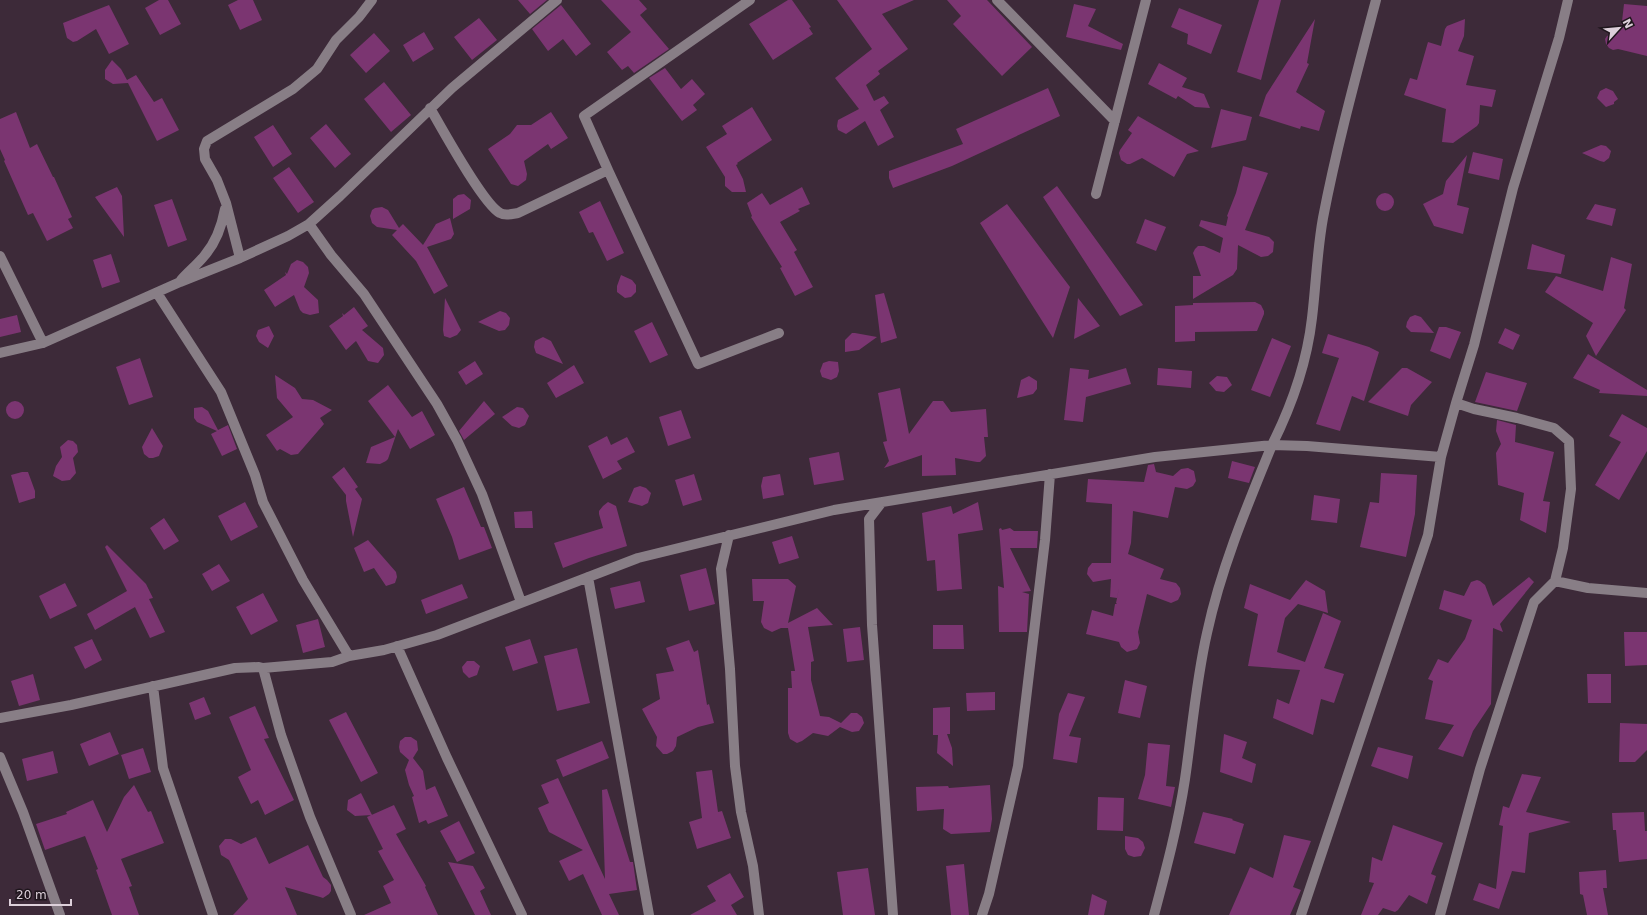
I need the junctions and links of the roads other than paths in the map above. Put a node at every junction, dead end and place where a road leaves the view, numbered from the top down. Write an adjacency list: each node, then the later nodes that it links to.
1 (372, 0): 12 (street)
2 (557, 0): 8 (street)
3 (750, 0): 10 (street)
4 (997, 0): 9 (street)
5 (1146, 0): 9 (street)
6 (1376, 0): 22 (street)
7 (1568, 0): 21 (street)
8 (430, 108): 10 (street); 13 (street)
9 (1115, 121): 11 (street)
10 (608, 170): 18 (street)
11 (1096, 194)
12 (226, 203): 15 (street); 16 (street)
13 (309, 224): 15 (street); 30 (street)
14 (0, 256): 19 (street)
15 (240, 258): 16 (street)
16 (180, 282): 17 (street)
17 (157, 293): 19 (street); 32 (street)
18 (779, 333)
19 (43, 343): 20 (street)
20 (0, 353)
21 (1456, 403): 23 (street); 28 (street)
22 (1272, 445): 23 (street); 24 (street); 45 (street)
23 (1441, 457): 46 (street)
24 (1050, 474): 25 (street); 44 (street)
25 (882, 502): 26 (street); 43 (street)
26 (729, 535): 27 (street); 42 (street)
27 (588, 577): 30 (street); 41 (street)
28 (1555, 581): 29 (street); 47 (street)
29 (1647, 593)
30 (521, 602): 31 (street)
31 (397, 646): 32 (street); 40 (street)
32 (349, 656): 33 (street)
33 (263, 668): 34 (street); 39 (street)
34 (153, 686): 35 (street); 38 (street)
35 (0, 718)
36 (0, 757): 37 (street)
37 (60, 915)
38 (213, 915)
39 (352, 915)
40 (522, 915)
41 (649, 915)
42 (759, 915)
43 (893, 915)
44 (982, 915)
45 (1154, 915)
46 (1301, 915)
47 (1440, 915)

